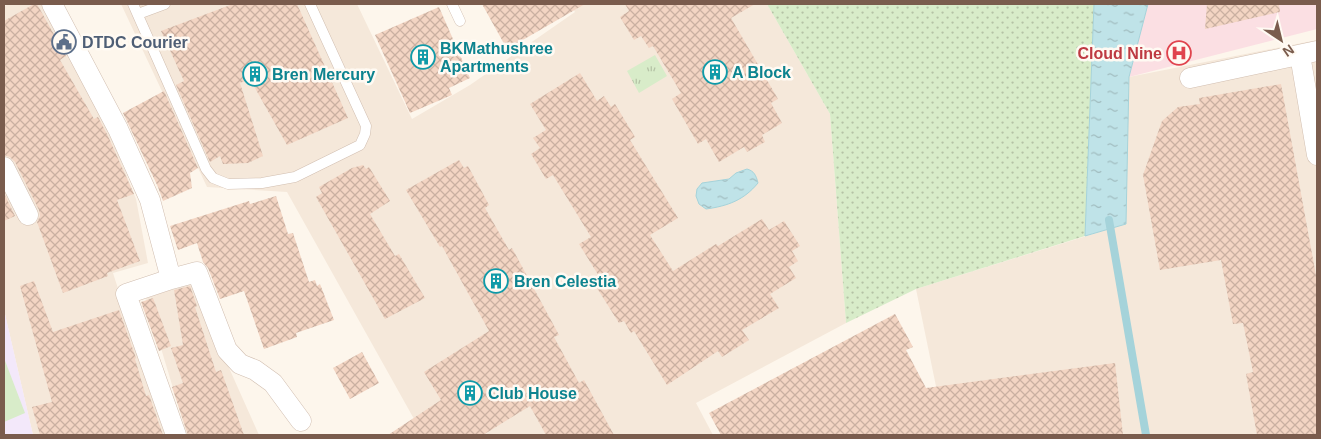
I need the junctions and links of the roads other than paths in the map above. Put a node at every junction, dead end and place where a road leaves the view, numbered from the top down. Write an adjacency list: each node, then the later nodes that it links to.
1 (52, 4): 13 (street)
2 (133, 4): 6 (lane)
3 (165, 4): 6 (lane)
4 (310, 4): 6 (lane)
5 (452, 4): 7 (lane)
6 (138, 14)
7 (460, 21)
8 (1308, 53): 9 (street); 10 (street)
9 (1190, 78)
10 (1317, 155)
11 (4, 167): 12 (street)
12 (28, 215)
13 (171, 279): 14 (street); 15 (street)
14 (301, 421)
15 (176, 435)

